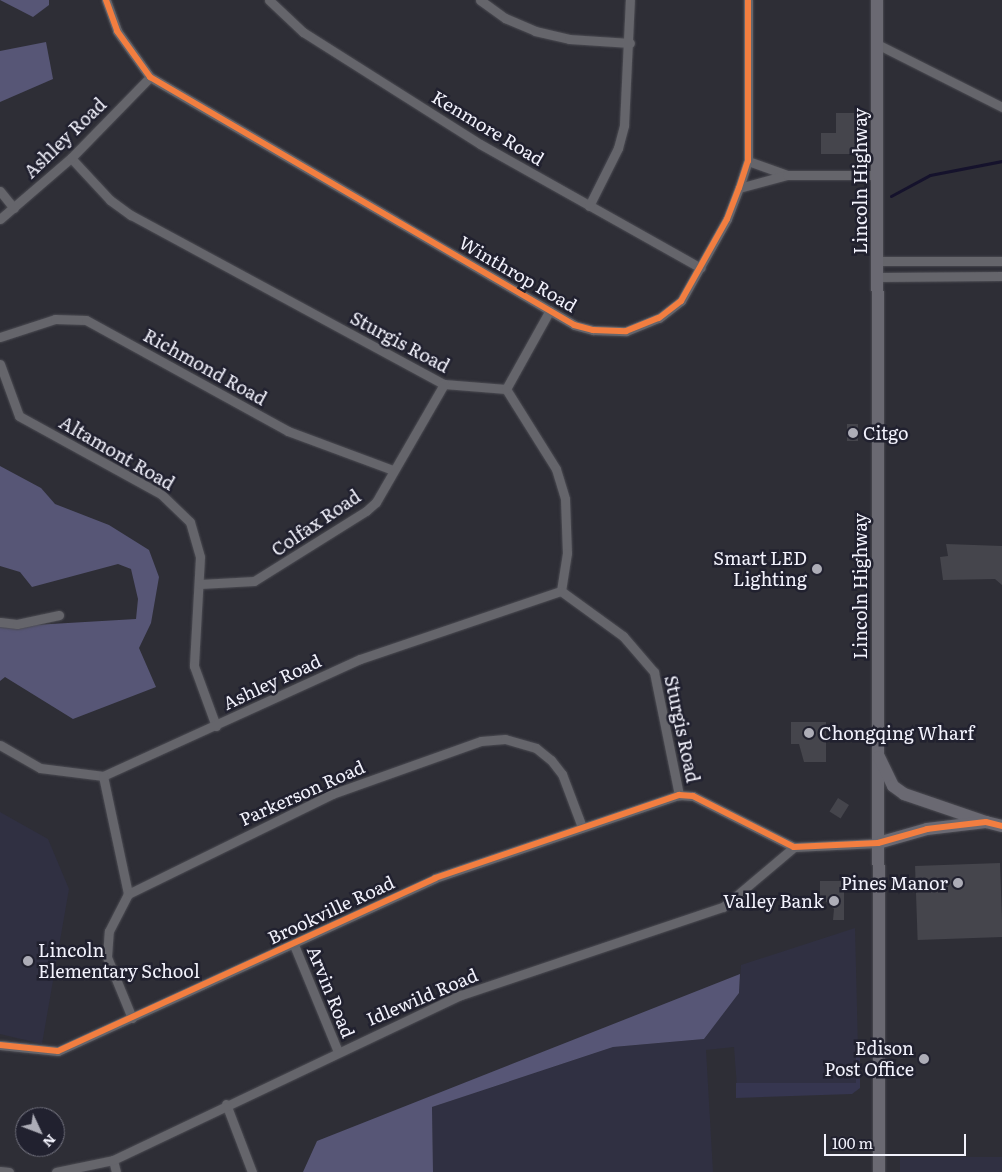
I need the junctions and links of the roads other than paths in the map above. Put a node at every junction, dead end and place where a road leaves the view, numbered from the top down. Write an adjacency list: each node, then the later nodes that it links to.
1 (106, 0): 9 (street, Winthrop Road)
2 (268, 0): 17 (street, Kenmore Road)
3 (480, 0): 7 (street)
4 (630, 0): 7 (street)
5 (748, 0): 12 (street, Winthrop Road)
6 (877, 0): 8 (main road, Lincoln Highway)
7 (630, 43): 17 (street)
8 (877, 44): 10 (street); 13 (main road, Lincoln Highway)
9 (150, 77): 11 (street, Ashley Road); 25 (street, Winthrop Road)
10 (1002, 108)
11 (71, 158): 18 (street, Ashley Road); 28 (street, Sturgis Road)
12 (748, 161): 14 (street); 15 (street, Winthrop Road)
13 (878, 175): 14 (street); 20 (main road, Lincoln Highway)
14 (787, 176): 15 (street)
15 (739, 188): 22 (street, Winthrop Road)
16 (0, 191): 18 (street)
17 (589, 206): 22 (street, Kenmore Road)
18 (14, 208): 19 (street, Ashley Road)
19 (0, 219)
20 (879, 261): 21 (street); 24 (main road, Lincoln Highway)
21 (1002, 261)
22 (701, 268): 25 (street, Winthrop Road)
23 (1002, 276): 24 (street)
24 (878, 277): 37 (main road, Lincoln Highway)
25 (550, 310): 29 (street)
26 (0, 338): 30 (street, Richmond Road)
27 (0, 364): 31 (street, Altamont Road)
28 (444, 384): 29 (street, Sturgis Road); 30 (street, Colfax Road)
29 (506, 389): 32 (street)
30 (393, 470): 31 (street, Colfax Road)
31 (200, 584): 35 (street, Altamont Road)
32 (561, 591): 35 (street, Ashley Road); 39 (street, Sturgis Road)
33 (59, 615): 34 (street)
34 (0, 622)
35 (216, 726): 38 (street, Ashley Road)
36 (0, 745): 38 (street)
37 (877, 753): 40 (main road); 43 (main road, Lincoln Highway)
38 (103, 776): 45 (street)
39 (679, 795): 41 (street, Brookville Road); 44 (street, Sturgis Road)
40 (986, 822): 42 (main road); 43 (main road)
41 (582, 826): 45 (street, Parkerson Road); 46 (street, Brookville Road)
42 (1002, 826)
43 (878, 843): 44 (street, Sturgis Road); 57 (main road, Lincoln Highway)
44 (794, 847): 49 (street, Idlewild Road)
45 (128, 894): 47 (street, Parkerson Road)
46 (294, 945): 47 (street, Brookville Road); 49 (street, Arvin Road)
47 (132, 1018): 48 (street, Brookville Road)
48 (0, 1045)
49 (338, 1052): 50 (street, Idlewild Road)
50 (226, 1104): 51 (street, Idlewild Road); 56 (street)
51 (113, 1160): 54 (street, Idlewild Road); 55 (street)
52 (0, 1171): 53 (street)
53 (9, 1172)
54 (56, 1172)
55 (116, 1172)
56 (252, 1172)
57 (879, 1172)

